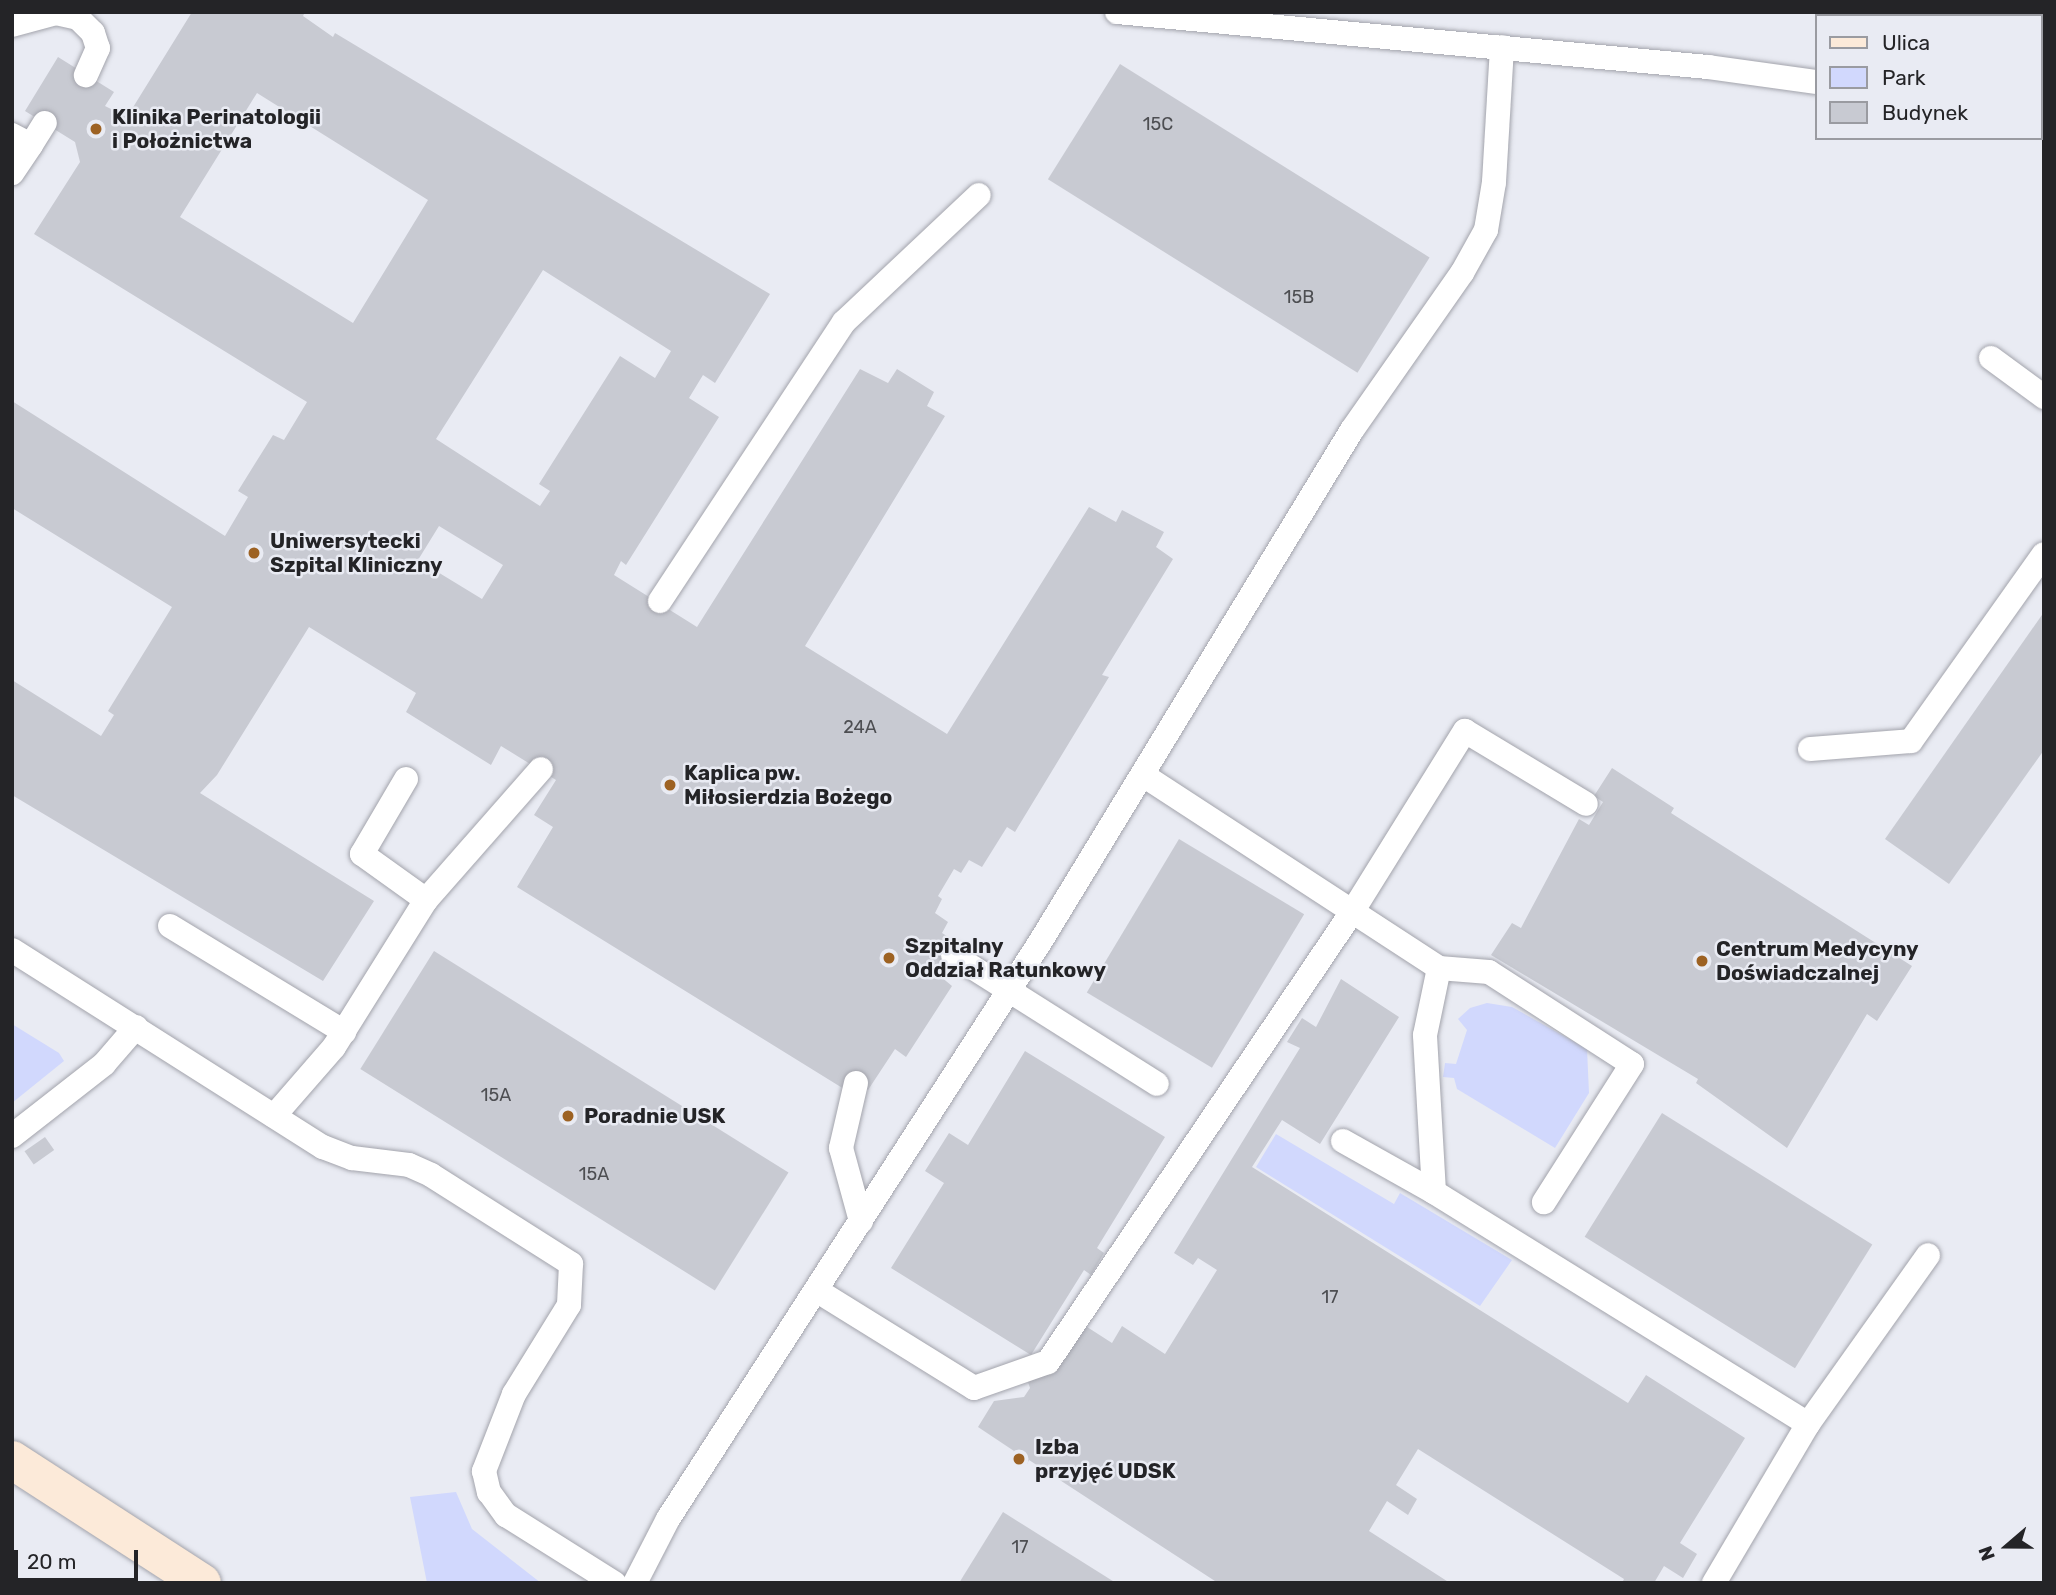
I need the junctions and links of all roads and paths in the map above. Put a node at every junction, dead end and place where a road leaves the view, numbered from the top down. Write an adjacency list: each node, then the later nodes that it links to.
1 (1117, 12): 3 (lane)
2 (12, 24): 4 (lane)
3 (1502, 47): 5 (lane); 16 (lane)
4 (86, 75)
5 (1814, 82)
6 (45, 123): 7 (lane)
7 (22, 140): 8 (lane)
8 (12, 173)
9 (979, 195): 13 (lane)
10 (1991, 358): 11 (lane)
11 (2044, 397)
12 (2044, 554): 14 (lane)
13 (660, 601)
14 (1810, 749)
15 (541, 769): 19 (lane)
16 (1143, 775): 20 (lane); 25 (lane)
17 (406, 779): 19 (lane)
18 (1586, 804): 20 (lane)
19 (426, 900): 27 (lane)
20 (1354, 909): 24 (lane); 37 (lane)
21 (170, 926): 27 (lane)
22 (12, 950): 26 (lane)
23 (953, 955): 25 (lane)
24 (1439, 968): 33 (lane); 34 (lane)
25 (1009, 990): 29 (lane); 35 (lane)
26 (136, 1027): 30 (lane); 31 (lane)
27 (344, 1032): 30 (lane)
28 (856, 1083): 35 (lane)
29 (1157, 1084)
30 (274, 1116): 41 (lane)
31 (12, 1136)
32 (1343, 1141): 33 (lane)
33 (1434, 1192): 38 (lane)
34 (1544, 1202)
35 (861, 1221): 37 (lane)
36 (1928, 1255): 38 (lane)
37 (816, 1290): 42 (lane)
38 (1808, 1424): 43 (lane)
39 (12, 1460): 40 (street)
40 (202, 1583)
41 (614, 1583)
42 (635, 1583)
43 (1714, 1583)

